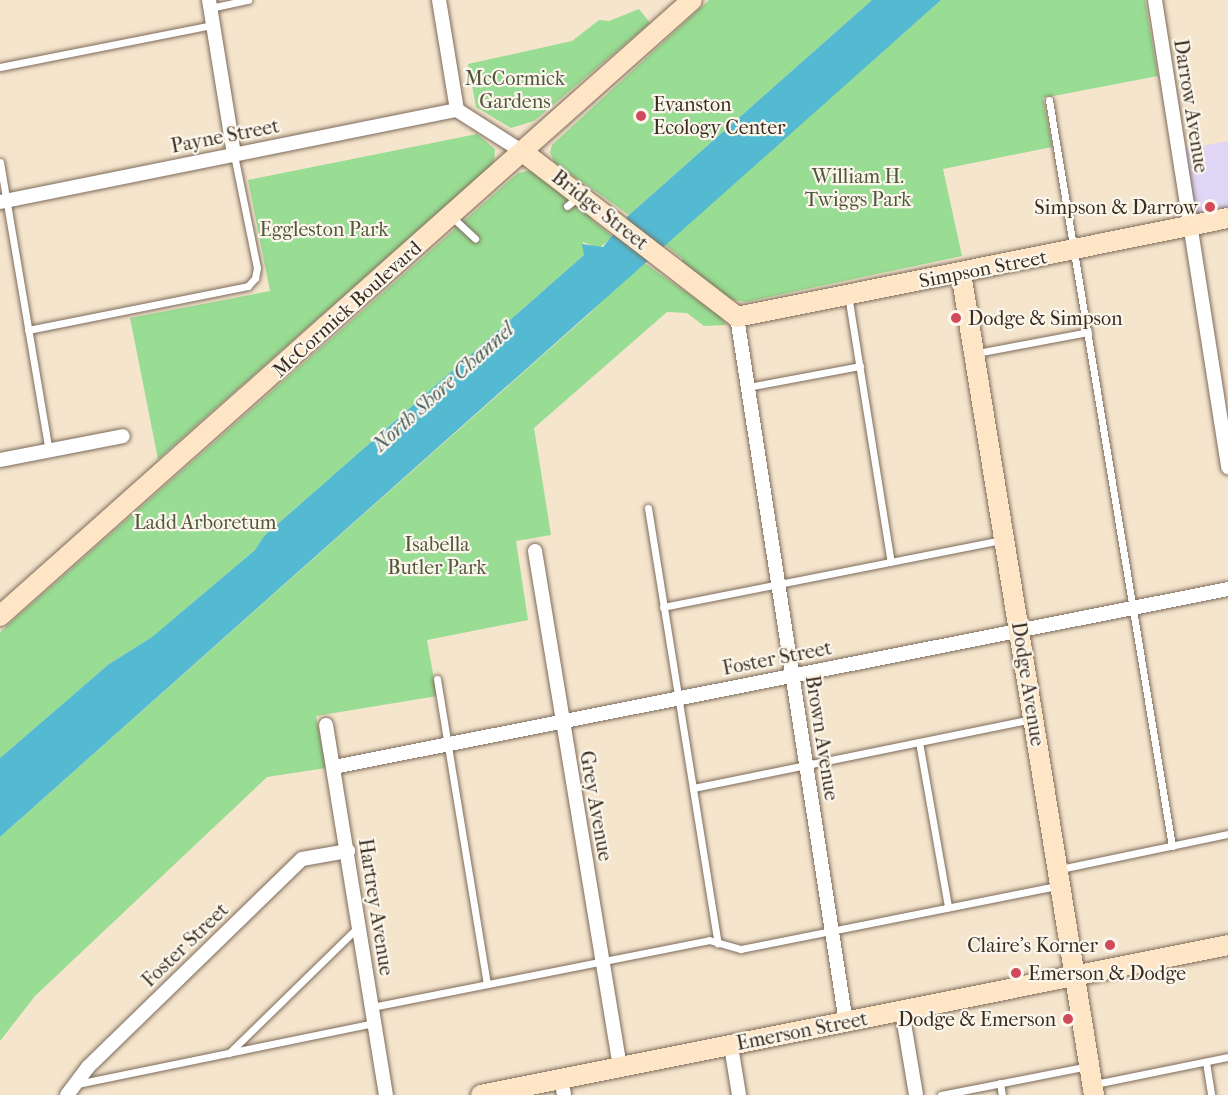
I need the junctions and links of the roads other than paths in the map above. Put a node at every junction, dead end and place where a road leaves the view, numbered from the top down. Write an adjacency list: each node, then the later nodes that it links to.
1 (248, 0): 5 (lane)
2 (439, 0): 9 (street)
3 (692, 0): 10 (main road, McCormick Boulevard)
4 (1155, 0): 16 (street, Darrow Avenue)
5 (209, 4): 6 (street)
6 (213, 25): 7 (lane); 11 (street)
7 (0, 67)
8 (1049, 100): 18 (lane)
9 (457, 110): 10 (street, Bridge Street); 11 (street, Payne Street)
10 (523, 152): 14 (main road, McCormick Boulevard); 21 (main road, Bridge Street)
11 (234, 154): 13 (street, Payne Street); 22 (lane)
12 (0, 162): 13 (lane)
13 (3, 201): 22 (lane)
14 (451, 216): 17 (lane); 39 (main road, McCormick Boulevard)
15 (1228, 218): 16 (main road, Simpson Street)
16 (1190, 226): 18 (main road, Simpson Street); 30 (street, Darrow Avenue)
17 (475, 238)
18 (1075, 250): 19 (main road, Simpson Street); 23 (lane)
19 (961, 273): 20 (main road, Simpson Street); 24 (main road, Dodge Avenue)
20 (848, 295): 21 (main road, Simpson Street); 25 (lane)
21 (737, 317): 26 (street, Brown Avenue)
22 (28, 330): 28 (lane)
23 (1088, 332): 24 (lane); 38 (lane)
24 (974, 354): 32 (main road, Dodge Avenue)
25 (860, 366): 26 (lane); 34 (lane)
26 (748, 387): 35 (street, Brown Avenue)
27 (123, 436): 28 (street)
28 (49, 451): 29 (street)
29 (0, 460)
30 (1228, 467)
31 (648, 508): 37 (lane)
32 (1004, 540): 34 (lane); 40 (main road, Dodge Avenue)
33 (535, 551): 45 (street, Grey Avenue)
34 (891, 562): 35 (lane)
35 (778, 585): 37 (lane); 41 (street, Brown Avenue)
36 (1228, 589): 38 (street, Foster Street)
37 (663, 607): 43 (lane)
38 (1133, 608): 40 (street, Foster Street); 53 (lane)
39 (0, 616)
40 (1019, 630): 41 (street, Foster Street); 44 (main road, Dodge Avenue)
41 (792, 675): 43 (street, Foster Street); 49 (street, Brown Avenue)
42 (437, 678): 48 (lane)
43 (678, 698): 45 (street, Foster Street); 51 (lane)
44 (1033, 718): 47 (lane); 55 (main road, Dodge Avenue)
45 (562, 722): 48 (street, Foster Street); 61 (street, Grey Avenue)
46 (326, 725): 50 (street, Hartrey Avenue)
47 (919, 742): 49 (lane); 56 (lane)
48 (448, 745): 50 (street, Foster Street); 63 (lane)
49 (806, 766): 51 (lane); 58 (street, Brown Avenue)
50 (334, 767): 54 (street, Hartrey Avenue)
51 (693, 788): 59 (lane)
52 (1228, 834): 53 (lane)
53 (1172, 846): 55 (lane)
54 (348, 851): 57 (street, Hartrey Avenue); 76 (street, Foster Street)
55 (1059, 877): 56 (lane); 62 (main road, Dodge Avenue)
56 (948, 908): 58 (lane)
57 (359, 925): 64 (street, Hartrey Avenue); 69 (lane)
58 (832, 931): 59 (lane); 67 (street, Brown Avenue)
59 (718, 943): 61 (lane)
60 (1228, 945): 62 (main road, Emerson Street)
61 (602, 962): 63 (lane); 72 (street, Grey Avenue)
62 (1075, 976): 65 (main road, Emerson Street); 73 (main road, Dodge Avenue)
63 (487, 984): 64 (lane)
64 (372, 1007): 66 (street, Hartrey Avenue)
65 (902, 1011): 67 (main road, Emerson Street); 80 (street)
66 (375, 1023): 69 (lane); 77 (street, Hartrey Avenue)
67 (846, 1023): 68 (main road, Emerson Street)
68 (731, 1046): 72 (main road, Emerson Street); 79 (street)
69 (230, 1053): 76 (lane)
70 (1228, 1057): 71 (lane)
71 (1206, 1062): 73 (lane); 83 (lane)
72 (620, 1067): 75 (main road, Emerson Street)
73 (1092, 1082): 74 (lane)
74 (1000, 1083): 81 (lane); 82 (lane)
75 (563, 1087): 78 (main road, Emerson Street)
76 (71, 1090)
77 (386, 1095)
78 (481, 1095)
79 (739, 1095)
80 (916, 1095)
81 (941, 1095)
82 (1002, 1095)
83 (1211, 1095)

